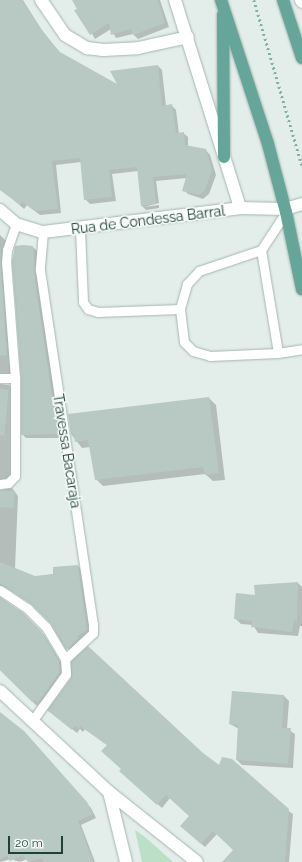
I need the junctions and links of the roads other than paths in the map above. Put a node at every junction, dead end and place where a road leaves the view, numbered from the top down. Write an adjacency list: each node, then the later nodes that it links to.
1 (41, 0): 5 (street)
2 (175, 0): 5 (street)
3 (284, 0): 6 (main road)
4 (222, 3): 7 (main road); 11 (main road)
5 (188, 37): 7 (street)
6 (302, 58)
7 (224, 157): 9 (street)
8 (302, 204): 11 (street, Rua de Condessa Barral)
9 (240, 208): 11 (street, Rua de Condessa Barral); 13 (street, Rua de Condessa Barral)
10 (0, 210): 12 (street, Rua de Condessa Barral)
11 (286, 210): 15 (lane); 16 (main road)
12 (16, 224): 14 (street, Rua de Condessa Barral); 21 (lane)
13 (80, 229): 14 (street, Rua de Condessa Barral); 17 (lane)
14 (43, 232): 24 (lane, Travessa Bacaraja)
15 (261, 250): 17 (lane); 19 (lane)
16 (302, 289)
17 (180, 309): 19 (lane)
18 (302, 349): 19 (lane)
19 (278, 353)
20 (0, 378): 21 (lane)
21 (15, 378): 22 (lane)
22 (0, 484)
23 (0, 590): 24 (lane)
24 (65, 659): 26 (lane)
25 (0, 691): 26 (street)
26 (33, 720): 27 (street)
27 (109, 792): 28 (street); 29 (street)
28 (126, 862)
29 (197, 862)

